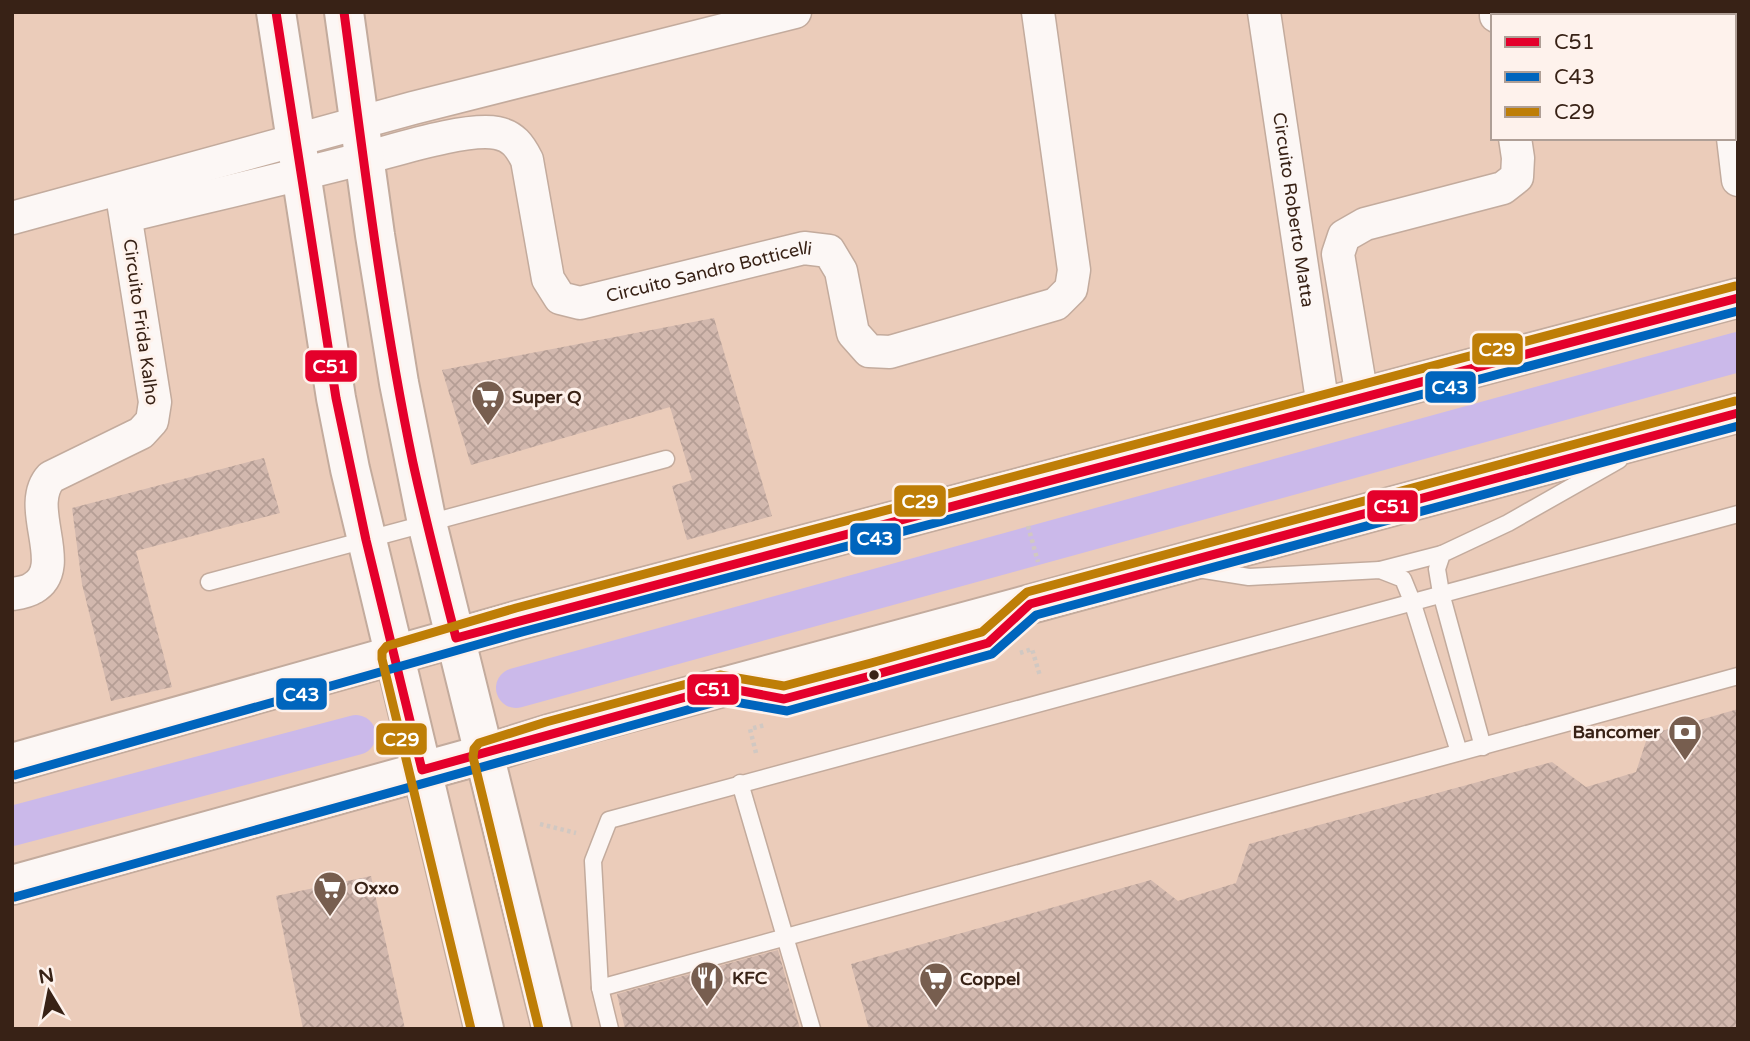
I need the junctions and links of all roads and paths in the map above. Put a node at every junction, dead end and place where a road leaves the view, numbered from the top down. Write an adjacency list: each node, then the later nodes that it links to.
1 (276, 12): 9 (main road)
2 (344, 12): 8 (main road)
3 (795, 12): 8 (street)
4 (1038, 12): 8 (street, Circuito Sandro Botticelli)
5 (1264, 12): 15 (street, Circuito Roberto Matta)
6 (1515, 140): 14 (street)
7 (1733, 140): 10 (street)
8 (362, 141): 9 (street); 21 (main road)
9 (298, 157): 11 (street); 22 (main road)
10 (1738, 180)
11 (123, 201): 12 (street); 29 (street, Circuito Frida Kalho)
12 (12, 218)
13 (1738, 299): 14 (main road)
14 (1362, 397): 15 (main road)
15 (1323, 407): 31 (main road)
16 (1738, 413): 17 (main road)
17 (1670, 431): 23 (lane); 24 (main road)
18 (666, 459): 21 (lane)
19 (1738, 514): 28 (lane)
20 (1026, 519): 25 (path)
21 (427, 523): 22 (lane); 31 (main road)
22 (366, 540): 27 (lane); 32 (main road)
23 (1442, 554): 26 (lane); 28 (lane)
24 (1172, 565): 26 (lane); 36 (main road)
25 (1039, 566)
26 (1380, 570): 30 (lane)
27 (209, 582)
28 (1441, 593): 30 (lane); 34 (lane)
29 (12, 594)
30 (1412, 601): 35 (lane); 39 (lane)
31 (456, 638): 32 (main road); 36 (main road)
32 (394, 656): 37 (main road); 38 (main road)
33 (1738, 676): 34 (lane)
34 (1483, 747): 35 (lane)
35 (1459, 752): 43 (lane)
36 (485, 754): 38 (main road); 40 (main road)
37 (12, 763)
38 (422, 770): 42 (main road); 45 (main road)
39 (740, 783): 41 (lane); 43 (lane)
40 (501, 815): 41 (path); 46 (main road)
41 (601, 840): 44 (lane)
42 (12, 885)
43 (785, 937): 44 (lane); 48 (lane)
44 (600, 988): 47 (lane)
45 (484, 1029)
46 (552, 1029)
47 (610, 1029)
48 (812, 1029)

